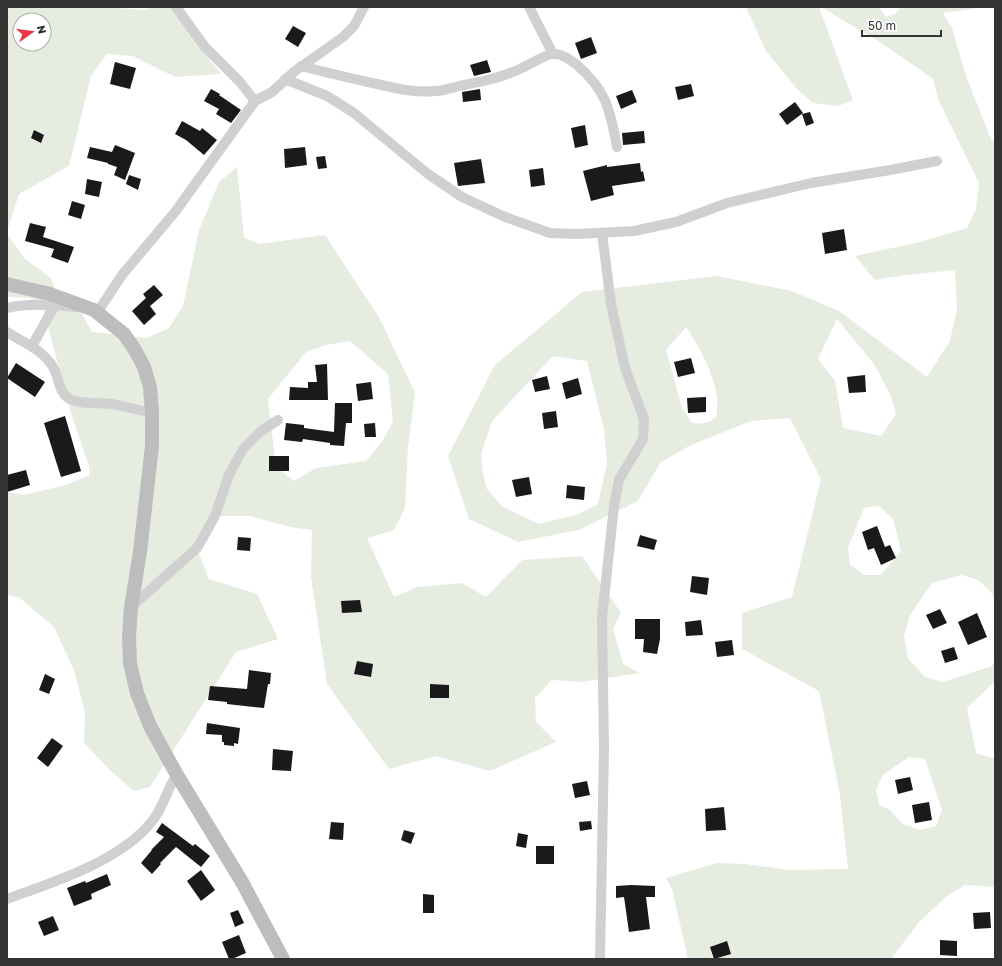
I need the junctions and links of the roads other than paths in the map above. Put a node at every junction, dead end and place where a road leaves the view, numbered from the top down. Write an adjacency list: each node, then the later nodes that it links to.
1 (176, 7): 7 (street)
2 (364, 7): 5 (street)
3 (529, 7): 4 (street)
4 (553, 54): 5 (street); 8 (street)
5 (301, 66): 6 (street)
6 (285, 79): 7 (street); 10 (street)
7 (255, 102): 14 (street)
8 (617, 147)
9 (937, 161): 10 (street)
10 (602, 233): 23 (street)
11 (7, 284): 14 (main road)
12 (55, 305): 13 (street); 14 (street); 16 (street)
13 (7, 308)
14 (95, 311): 17 (main road)
15 (7, 332): 16 (street)
16 (32, 346): 17 (street)
17 (152, 413): 19 (main road)
18 (278, 420): 19 (street)
19 (131, 607): 20 (main road)
20 (177, 775): 21 (street); 22 (main road)
21 (7, 899)
22 (283, 959)
23 (600, 959)

